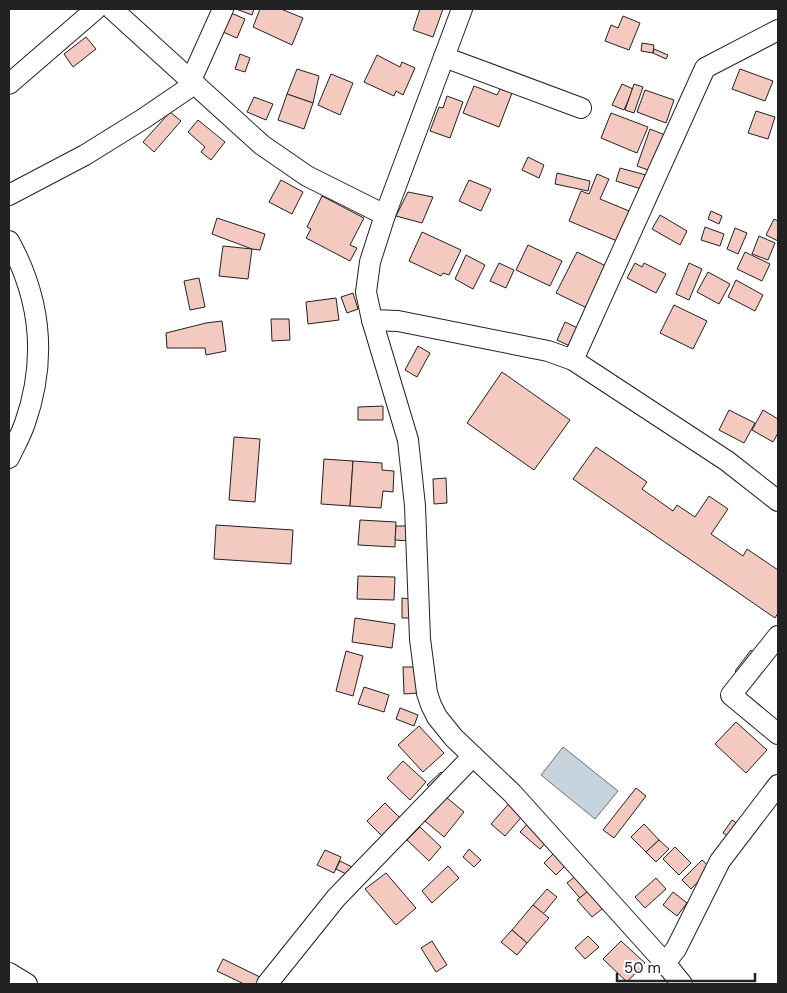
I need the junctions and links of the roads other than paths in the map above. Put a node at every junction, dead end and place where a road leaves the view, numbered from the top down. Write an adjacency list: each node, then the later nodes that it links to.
1 (96, 9): 8 (street)
2 (112, 9): 7 (street)
3 (223, 9): 7 (street)
4 (462, 9): 6 (street)
5 (778, 30): 14 (street)
6 (444, 57): 9 (street); 11 (street)
7 (190, 81): 10 (street); 11 (street)
8 (9, 84)
9 (581, 108)
10 (9, 195)
11 (385, 215): 13 (street)
12 (9, 241): 15 (street)
13 (372, 320): 14 (street); 19 (street)
14 (573, 360): 16 (street)
15 (9, 458)
16 (778, 501)
17 (778, 636): 18 (street)
18 (778, 734)
19 (473, 756): 21 (street); 24 (street)
20 (778, 785): 21 (street)
21 (665, 963): 25 (street)
22 (9, 973): 23 (street)
23 (28, 984)
24 (267, 984)
25 (682, 984)

